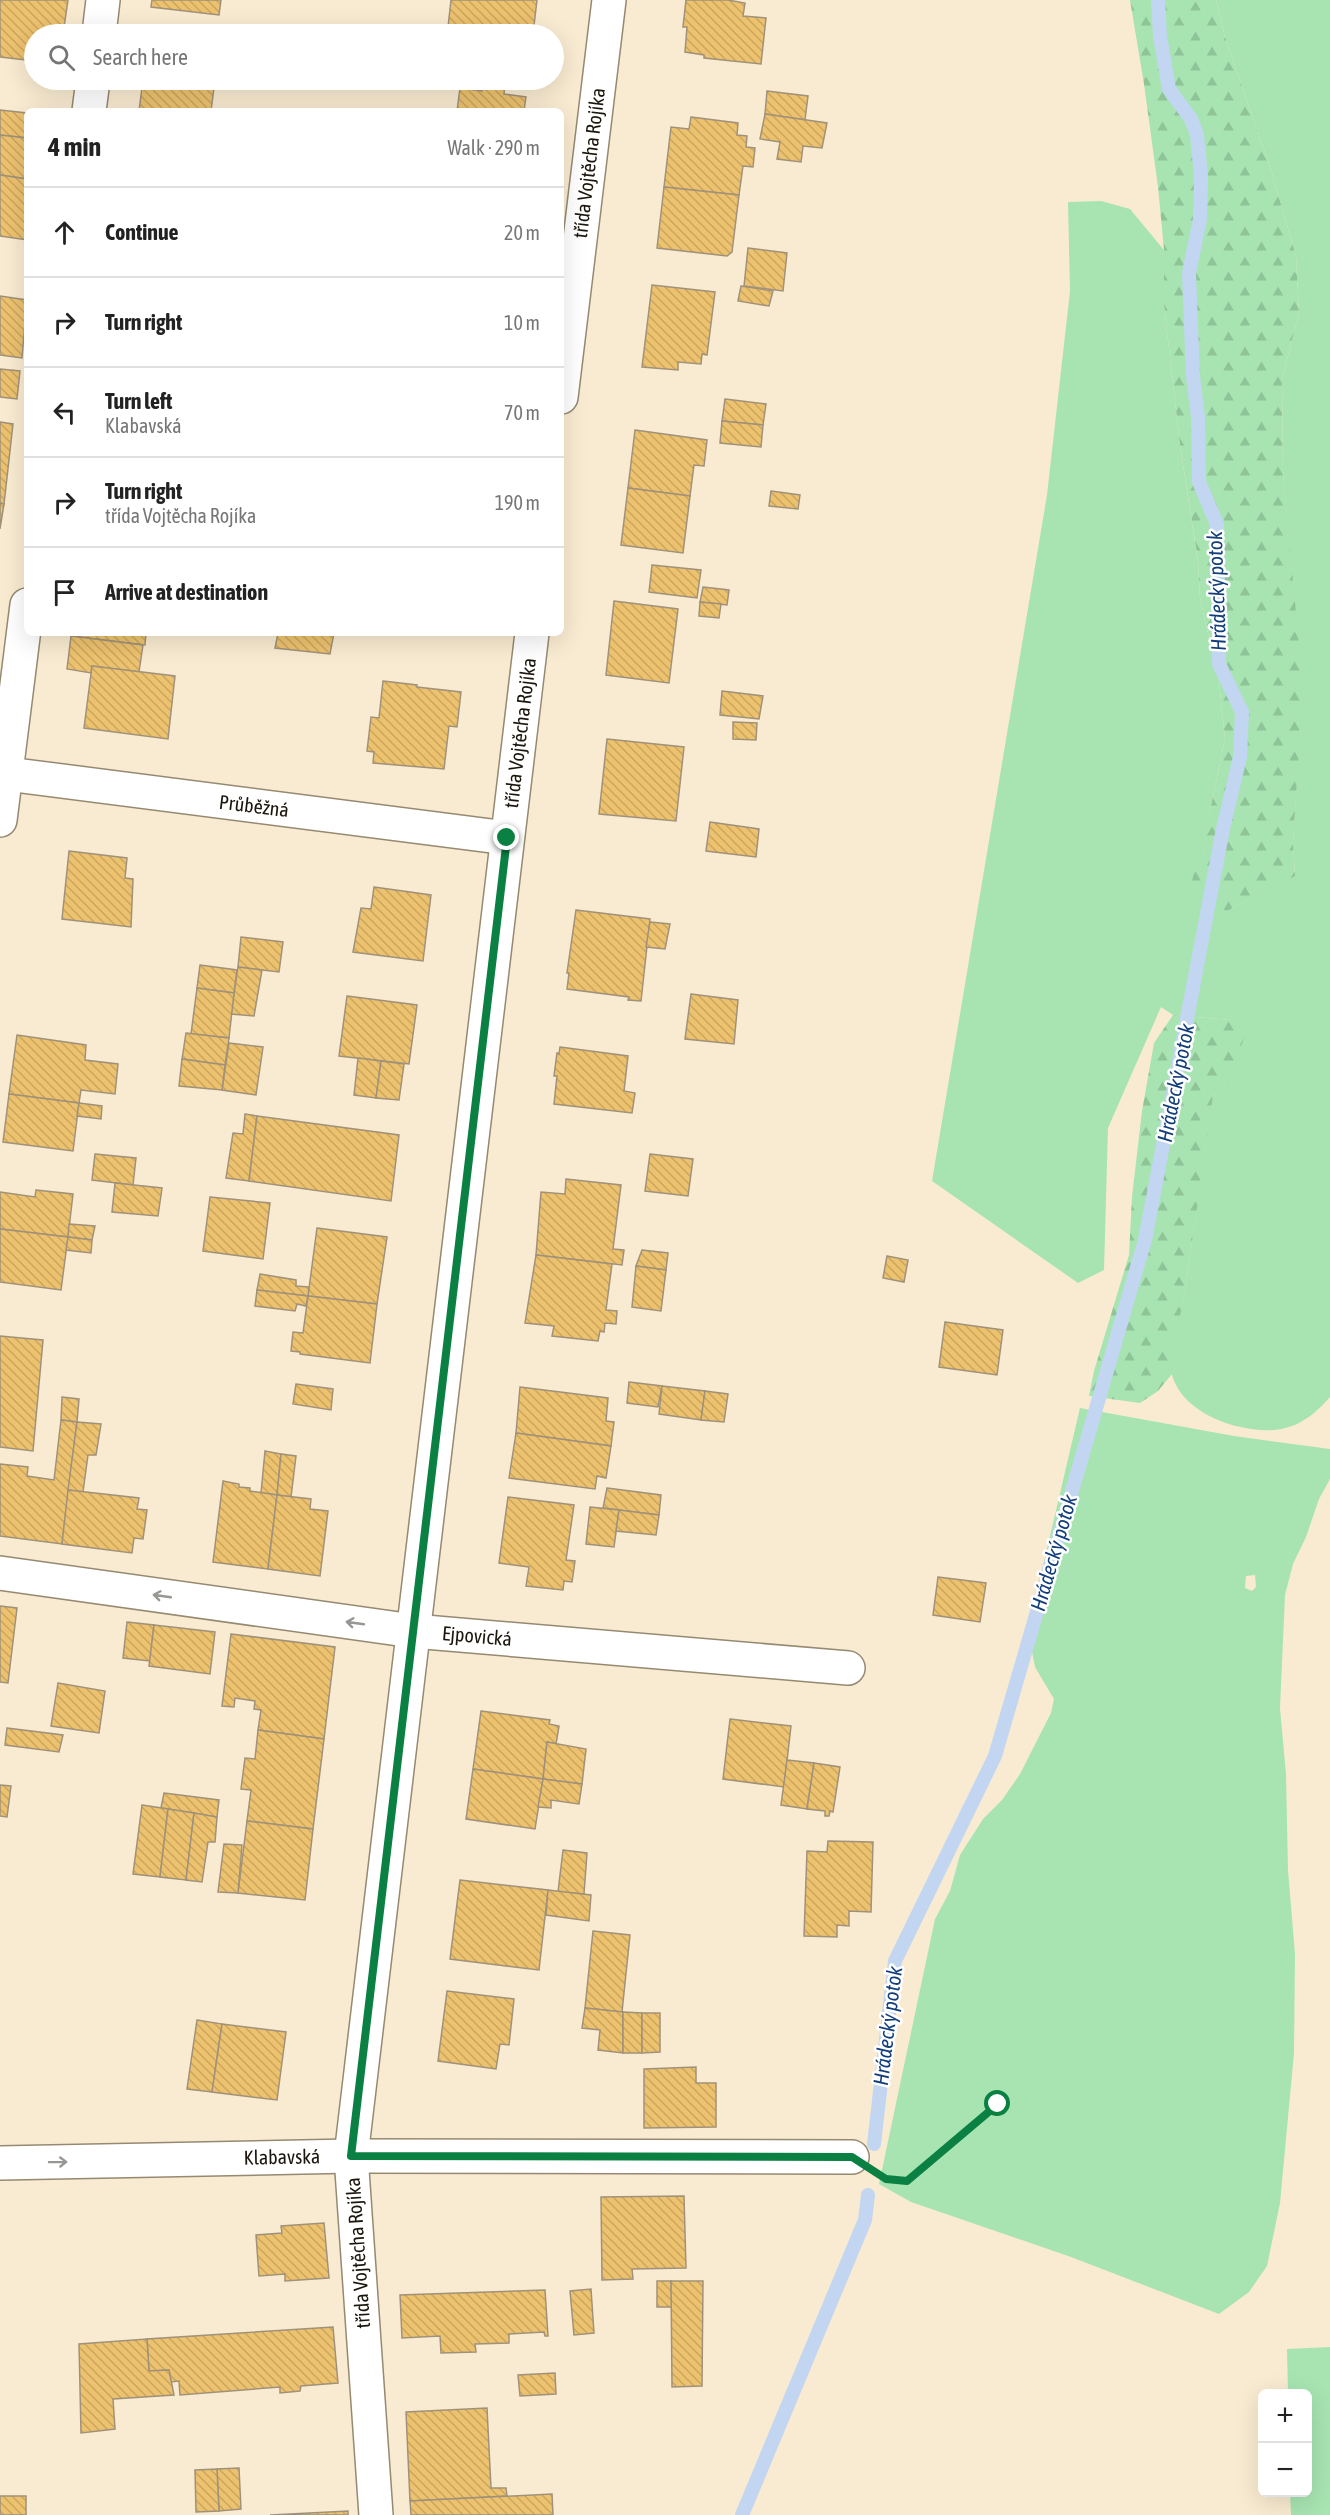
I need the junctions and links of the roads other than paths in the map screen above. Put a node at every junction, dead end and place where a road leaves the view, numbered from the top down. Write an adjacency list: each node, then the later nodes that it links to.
1 (103, 0): 3 (street)
2 (609, 0): 6 (street, třída Vojtěcha Rojíka)
3 (100, 24)
4 (92, 90): 5 (street)
5 (89, 108)
6 (564, 372)
7 (24, 626): 9 (street)
8 (532, 636): 11 (street, třída Vojtěcha Rojíka)
9 (3, 773): 10 (street); 11 (street, Průběžná)
10 (0, 820)
11 (507, 838): 13 (street, třída Vojtěcha Rojíka)
12 (0, 1573): 13 (street, Ejpovická, one-way to 12)
13 (413, 1631): 14 (street, Ejpovická); 15 (street, třída Vojtěcha Rojíka)
14 (848, 1668)
15 (351, 2156): 16 (street, Klabavská); 17 (street, Klabavská, one-way to 15); 18 (street, třída Vojtěcha Rojíka)
16 (852, 2157)
17 (0, 2163)
18 (376, 2515)

